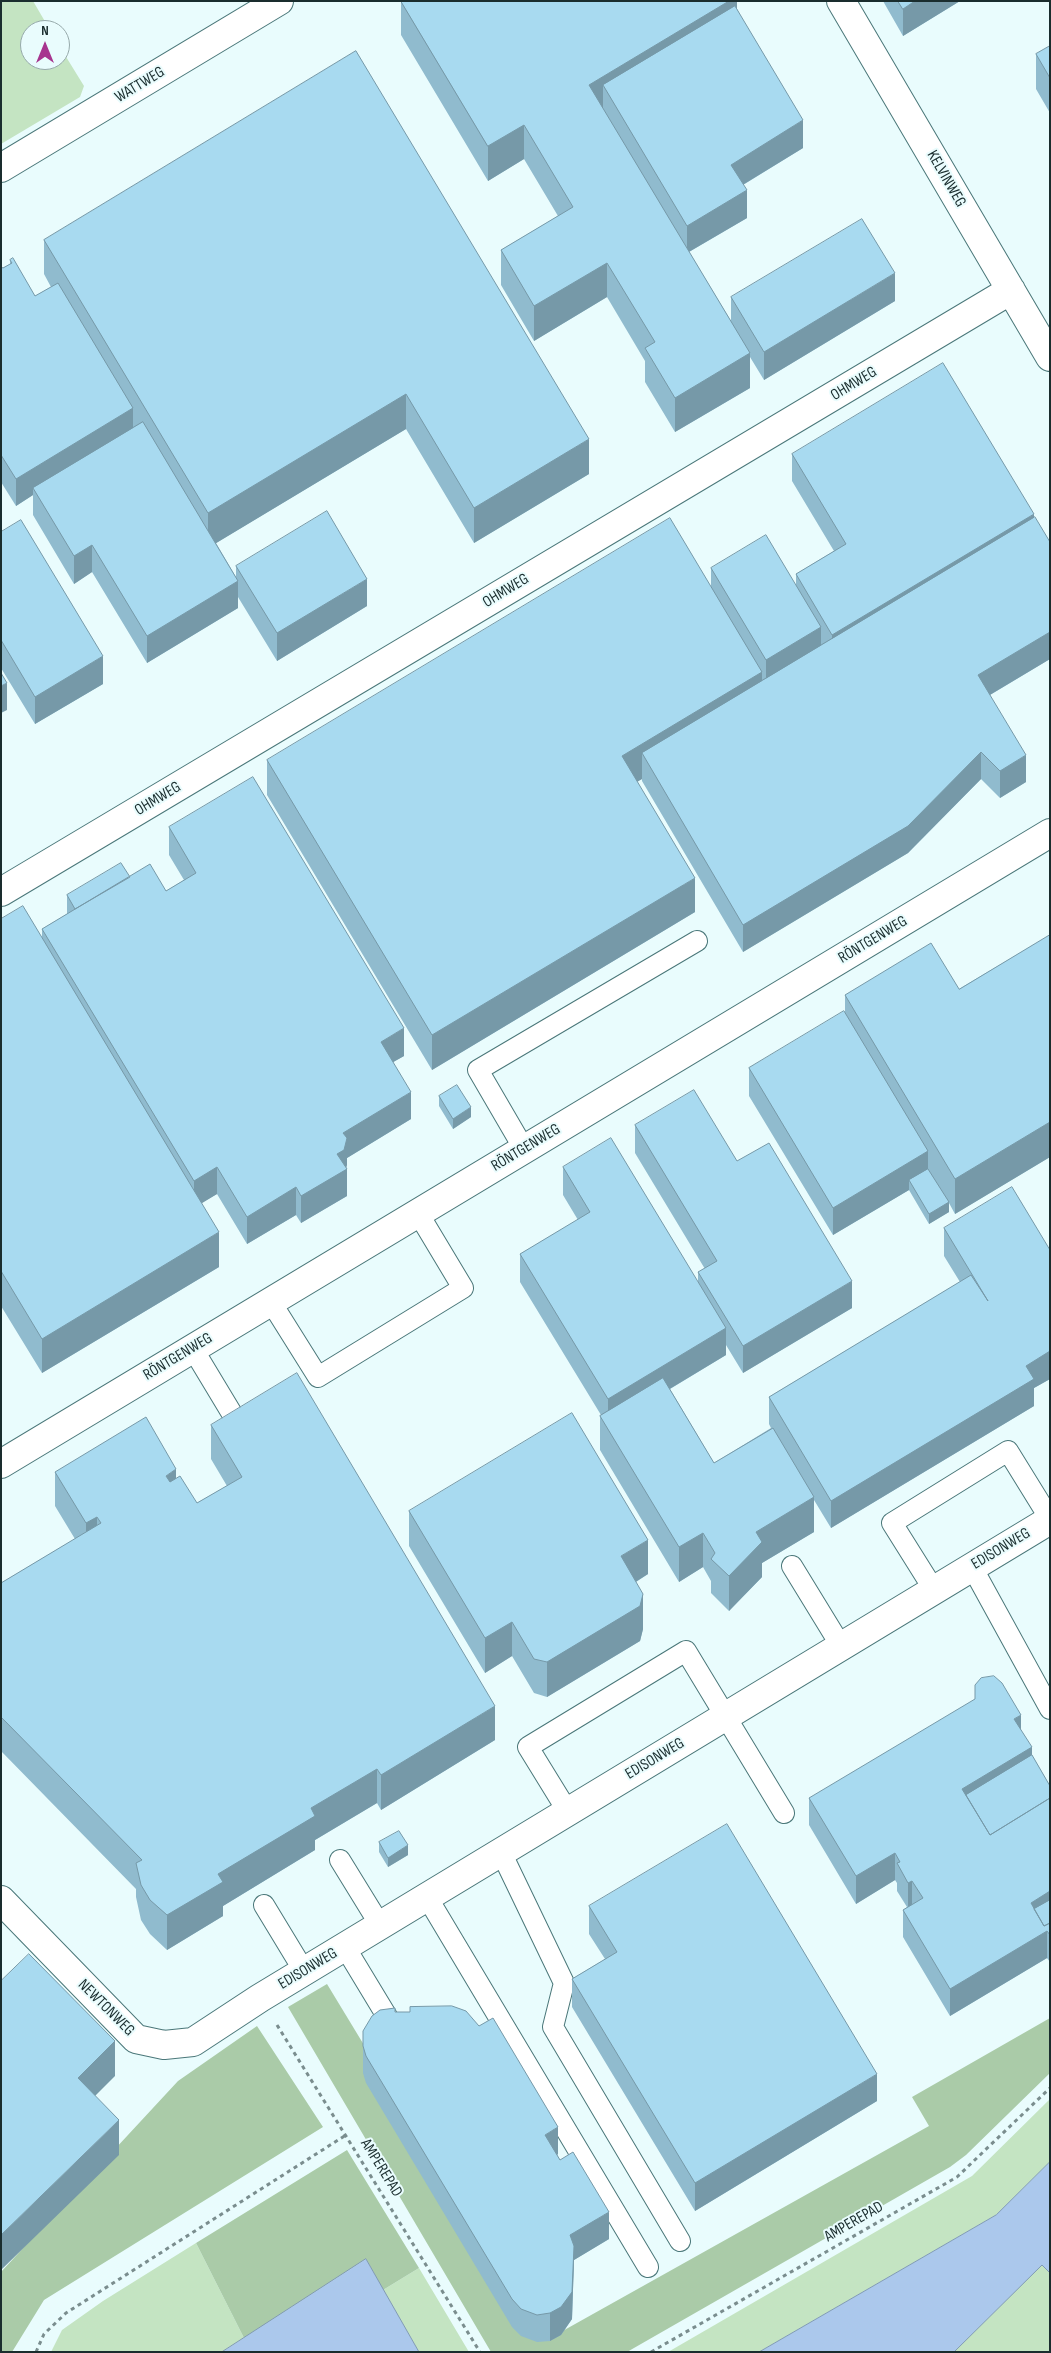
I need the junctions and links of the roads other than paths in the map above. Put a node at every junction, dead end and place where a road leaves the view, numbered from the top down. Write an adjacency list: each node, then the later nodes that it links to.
1 (279, 1): 3 (street, WATTWEG)
2 (841, 1): 4 (street, KELVINWEG)
3 (1, 168)
4 (1011, 290): 5 (street, KELVINWEG); 7 (street, OHMWEG)
5 (1050, 357)
6 (1050, 833): 9 (street, RÖNTGENWEG)
7 (1, 892)
8 (697, 941): 9 (lane)
9 (524, 1149): 10 (street, RÖNTGENWEG)
10 (418, 1213): 11 (street, RÖNTGENWEG); 11 (lane)
11 (271, 1302): 12 (street, RÖNTGENWEG)
12 (193, 1349): 13 (lane); 14 (street, RÖNTGENWEG)
13 (240, 1427)
14 (1, 1464)
15 (1050, 1519): 17 (street, EDISONWEG); 18 (lane)
16 (792, 1566): 19 (lane)
17 (972, 1567): 18 (street, EDISONWEG); 20 (lane)
18 (934, 1590): 19 (street, EDISONWEG)
19 (842, 1646): 21 (street, EDISONWEG)
20 (1050, 1709)
21 (725, 1716): 22 (street, EDISONWEG); 22 (lane); 23 (lane)
22 (568, 1812): 24 (street, EDISONWEG)
23 (784, 1813)
24 (501, 1852): 26 (street, EDISONWEG); 34 (lane)
25 (340, 1860): 29 (lane)
26 (427, 1897): 29 (street, EDISONWEG); 35 (lane)
27 (1, 1900): 32 (street, NEWTONWEG)
28 (264, 1905): 31 (lane)
29 (380, 1925): 30 (street, EDISONWEG)
30 (345, 1947): 31 (street, EDISONWEG); 33 (lane)
31 (304, 1971): 32 (street, EDISONWEG)
32 (260, 1998)
33 (394, 2028)
34 (680, 2241)
35 (648, 2267)

